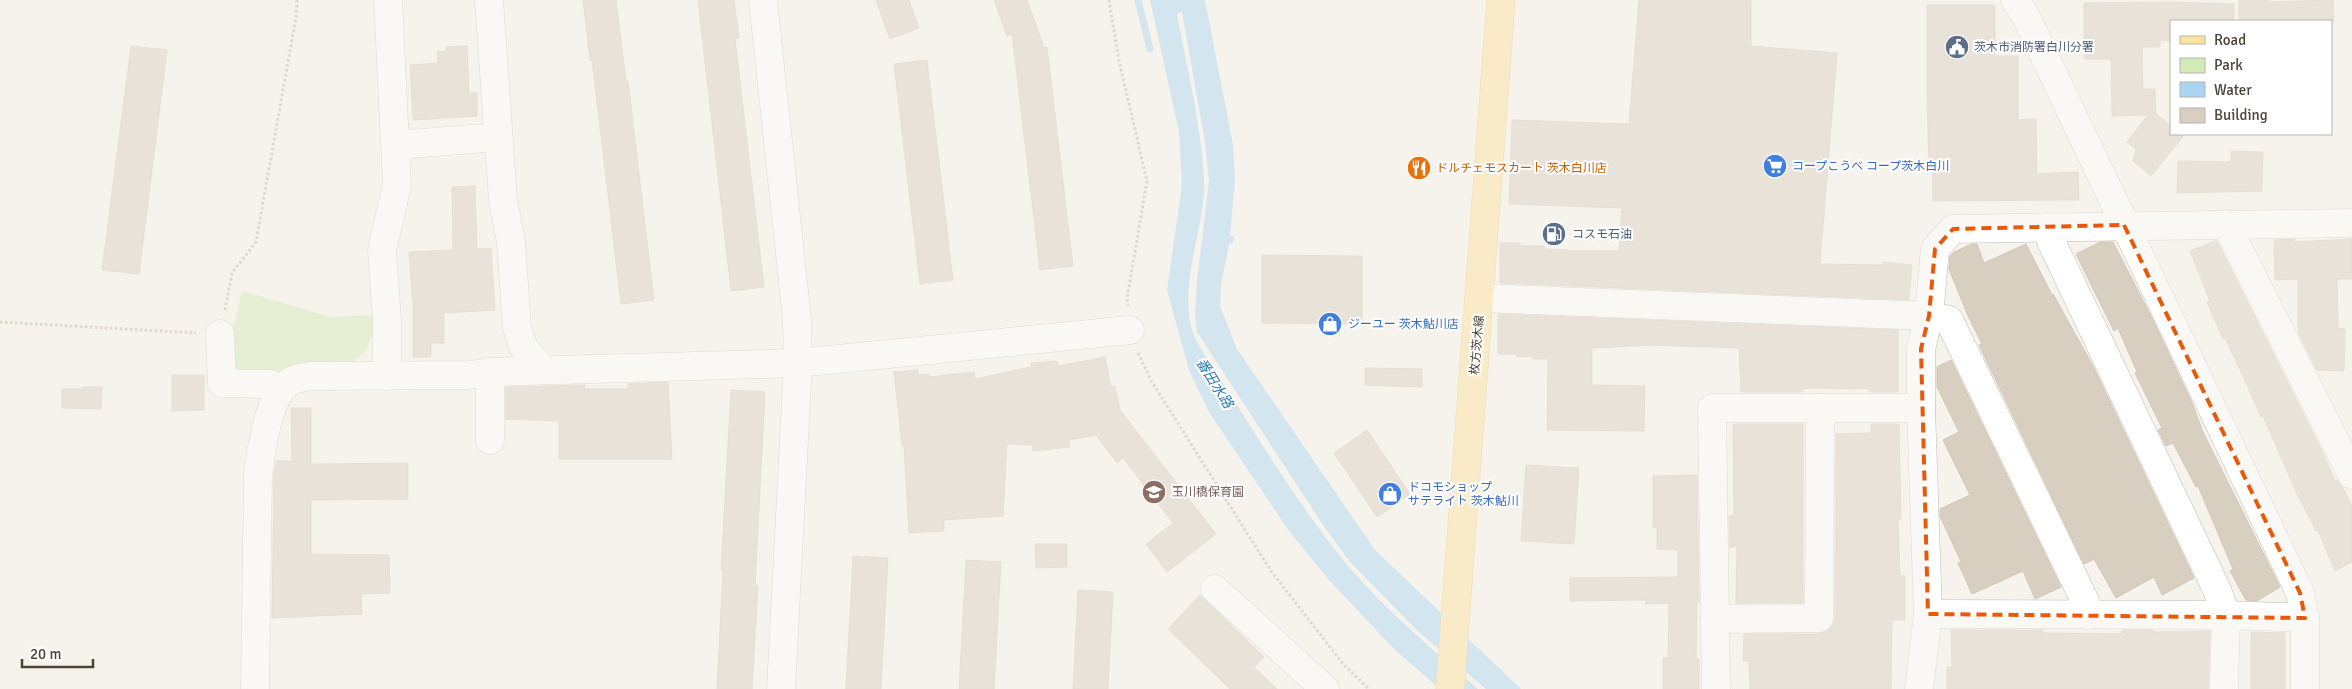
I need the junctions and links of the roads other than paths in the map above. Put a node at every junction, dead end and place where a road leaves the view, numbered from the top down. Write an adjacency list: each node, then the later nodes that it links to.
1 (388, 0): 7 (street)
2 (489, 0): 6 (street)
3 (763, 0): 16 (street)
4 (1501, 0): 12 (main road, 枚方茨木線)
5 (2015, 0): 10 (street)
6 (498, 137): 7 (street); 17 (street)
7 (396, 145): 19 (street)
8 (2352, 223): 9 (street)
9 (2226, 224): 10 (street); 24 (street)
10 (2124, 225): 11 (street); 29 (street)
11 (2046, 227): 13 (street); 28 (street)
12 (1481, 298): 13 (street); 34 (main road, 枚方茨木線)
13 (1929, 316): 22 (street); 27 (street)
14 (1130, 330): 16 (street)
15 (220, 334): 20 (street)
16 (798, 363): 17 (street); 32 (street)
17 (543, 370): 18 (street)
18 (490, 372): 19 (street); 23 (street)
19 (387, 376): 20 (street)
20 (280, 390): 31 (street)
21 (1820, 408): 22 (street); 30 (street); 30 (street)
22 (1921, 408): 26 (street)
23 (490, 440)
24 (2352, 475)
25 (1215, 589): 33 (street)
26 (1928, 614): 27 (street); 36 (street)
27 (2087, 614): 28 (street)
28 (2226, 615): 29 (street); 37 (street)
29 (2305, 618): 38 (street)
30 (1715, 619): 35 (street)
31 (255, 689)
32 (781, 689)
33 (1325, 689)
34 (1450, 689)
35 (1716, 689)
36 (1919, 689)
37 (2224, 689)
38 (2305, 689)

